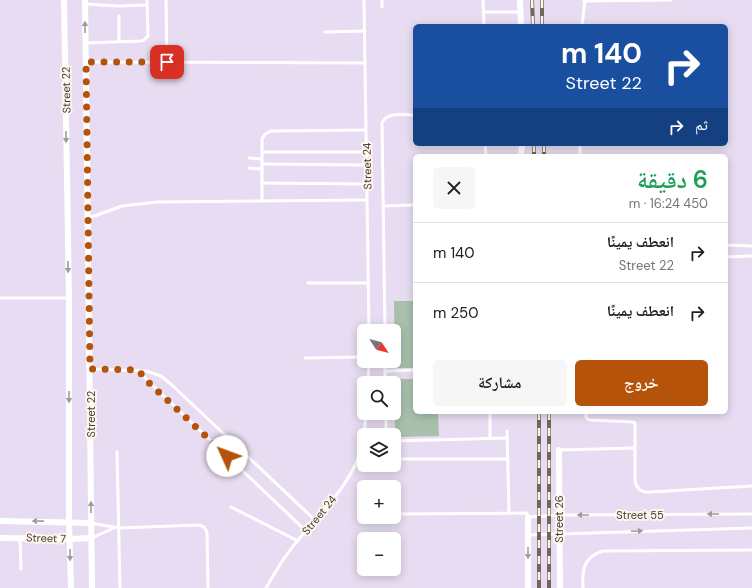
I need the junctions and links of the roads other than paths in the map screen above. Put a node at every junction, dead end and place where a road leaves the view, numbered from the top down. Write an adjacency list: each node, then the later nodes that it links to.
1 (64, 0): 51 (street, Street 22, one-way to 51)
2 (118, 0): 13 (lane)
3 (147, 0): 12 (lane)
4 (166, 0): 26 (lane)
5 (364, 0): 21 (lane, Street 24)
6 (382, 0): 14 (lane)
7 (483, 0): 15 (lane)
8 (520, 0): 16 (street)
9 (584, 0): 10 (lane); 20 (lane)
10 (671, 0)
11 (86, 2): 13 (lane); 24 (street, Street 22, one-way to 11)
12 (147, 5): 13 (lane); 23 (lane)
13 (119, 6)
14 (382, 6)
15 (483, 12): 16 (lane); 18 (lane)
16 (521, 12): 19 (street)
17 (119, 16): 23 (lane)
18 (484, 24)
19 (521, 24)
20 (582, 24)
21 (365, 31): 22 (lane); 27 (lane, Street 24)
22 (325, 32)
23 (119, 41): 24 (lane)
24 (85, 43): 25 (street, Street 22)
25 (86, 62): 26 (lane); 43 (street, Street 22)
26 (167, 62): 27 (lane)
27 (365, 63): 29 (lane, Street 24)
28 (413, 115): 42 (lane)
29 (366, 130): 30 (lane); 31 (lane, Street 24)
30 (262, 152): 31 (lane); 33 (lane)
31 (366, 152): 34 (lane, Street 24)
32 (249, 158): 33 (lane)
33 (262, 158): 35 (lane)
34 (367, 165): 35 (lane); 38 (lane, Street 24)
35 (262, 166): 36 (lane); 37 (lane)
36 (249, 168)
37 (262, 183): 38 (lane); 40 (lane)
38 (367, 184): 39 (lane, Street 24)
39 (367, 200): 40 (lane); 49 (lane, Street 24)
40 (262, 201): 43 (lane)
41 (413, 205): 42 (lane)
42 (383, 206): 53 (lane)
43 (89, 218): 56 (street, Street 22)
44 (728, 245): 45 (lane)
45 (752, 246)
46 (752, 256): 47 (lane)
47 (728, 257)
48 (308, 283): 49 (lane)
49 (368, 283): 52 (lane, Street 24)
50 (0, 298): 51 (lane)
51 (69, 298): 82 (street, Street 22, one-way to 82)
52 (369, 324)
53 (385, 324)
54 (357, 357): 55 (lane)
55 (305, 358)
56 (90, 369): 57 (lane); 83 (street, Street 22, one-way to 56)
57 (138, 370): 81 (lane); 87 (lane)
58 (413, 370): 59 (lane)
59 (385, 371): 60 (lane)
60 (385, 376)
61 (490, 414): 65 (lane)
62 (586, 414): 67 (lane)
63 (507, 431): 64 (lane)
64 (507, 438): 65 (lane); 71 (lane)
65 (490, 439): 66 (lane)
66 (401, 441)
67 (635, 448): 68 (lane); 73 (lane)
68 (559, 450): 79 (street, Street 26)
69 (117, 452): 85 (lane)
70 (401, 459): 71 (lane)
71 (508, 459): 75 (lane)
72 (357, 461): 81 (lane, Street 24)
73 (752, 486)
74 (230, 507): 94 (lane)
75 (509, 513): 76 (lane, Street 55); 78 (lane, Street 55)
76 (401, 514)
77 (752, 514): 79 (lane, Street 55, one-way to 79)
78 (528, 515): 79 (lane, Street 55); 89 (street)
79 (559, 515): 88 (street, Street 26)
80 (0, 521): 82 (street, Street 7, one-way to 80)
81 (316, 521): 87 (lane, Street 24)
82 (69, 522): 83 (street, Street 7); 93 (street, Street 22)
83 (91, 523): 84 (lane); 92 (street, Street 22)
84 (114, 528): 85 (lane); 92 (lane)
85 (119, 528): 99 (lane); 100 (lane)
86 (752, 528): 88 (lane, Street 55, one-way to 86)
87 (306, 531): 94 (lane, Street 24)
88 (559, 533): 89 (lane, Street 55); 103 (street, Street 26)
89 (528, 535): 102 (street, one-way to 102)
90 (0, 538): 91 (street, Street 7)
91 (20, 538): 93 (street, Street 7); 96 (lane)
92 (91, 538): 93 (street, Street 7); 98 (street, Street 22)
93 (70, 540): 97 (street, Street 22, one-way to 97)
94 (298, 541): 101 (lane, Street 24)
95 (752, 550): 104 (lane)
96 (21, 569)
97 (71, 588)
98 (92, 588)
99 (120, 588)
100 (208, 588)
101 (266, 588)
102 (528, 588)
103 (560, 588)
104 (583, 588)

